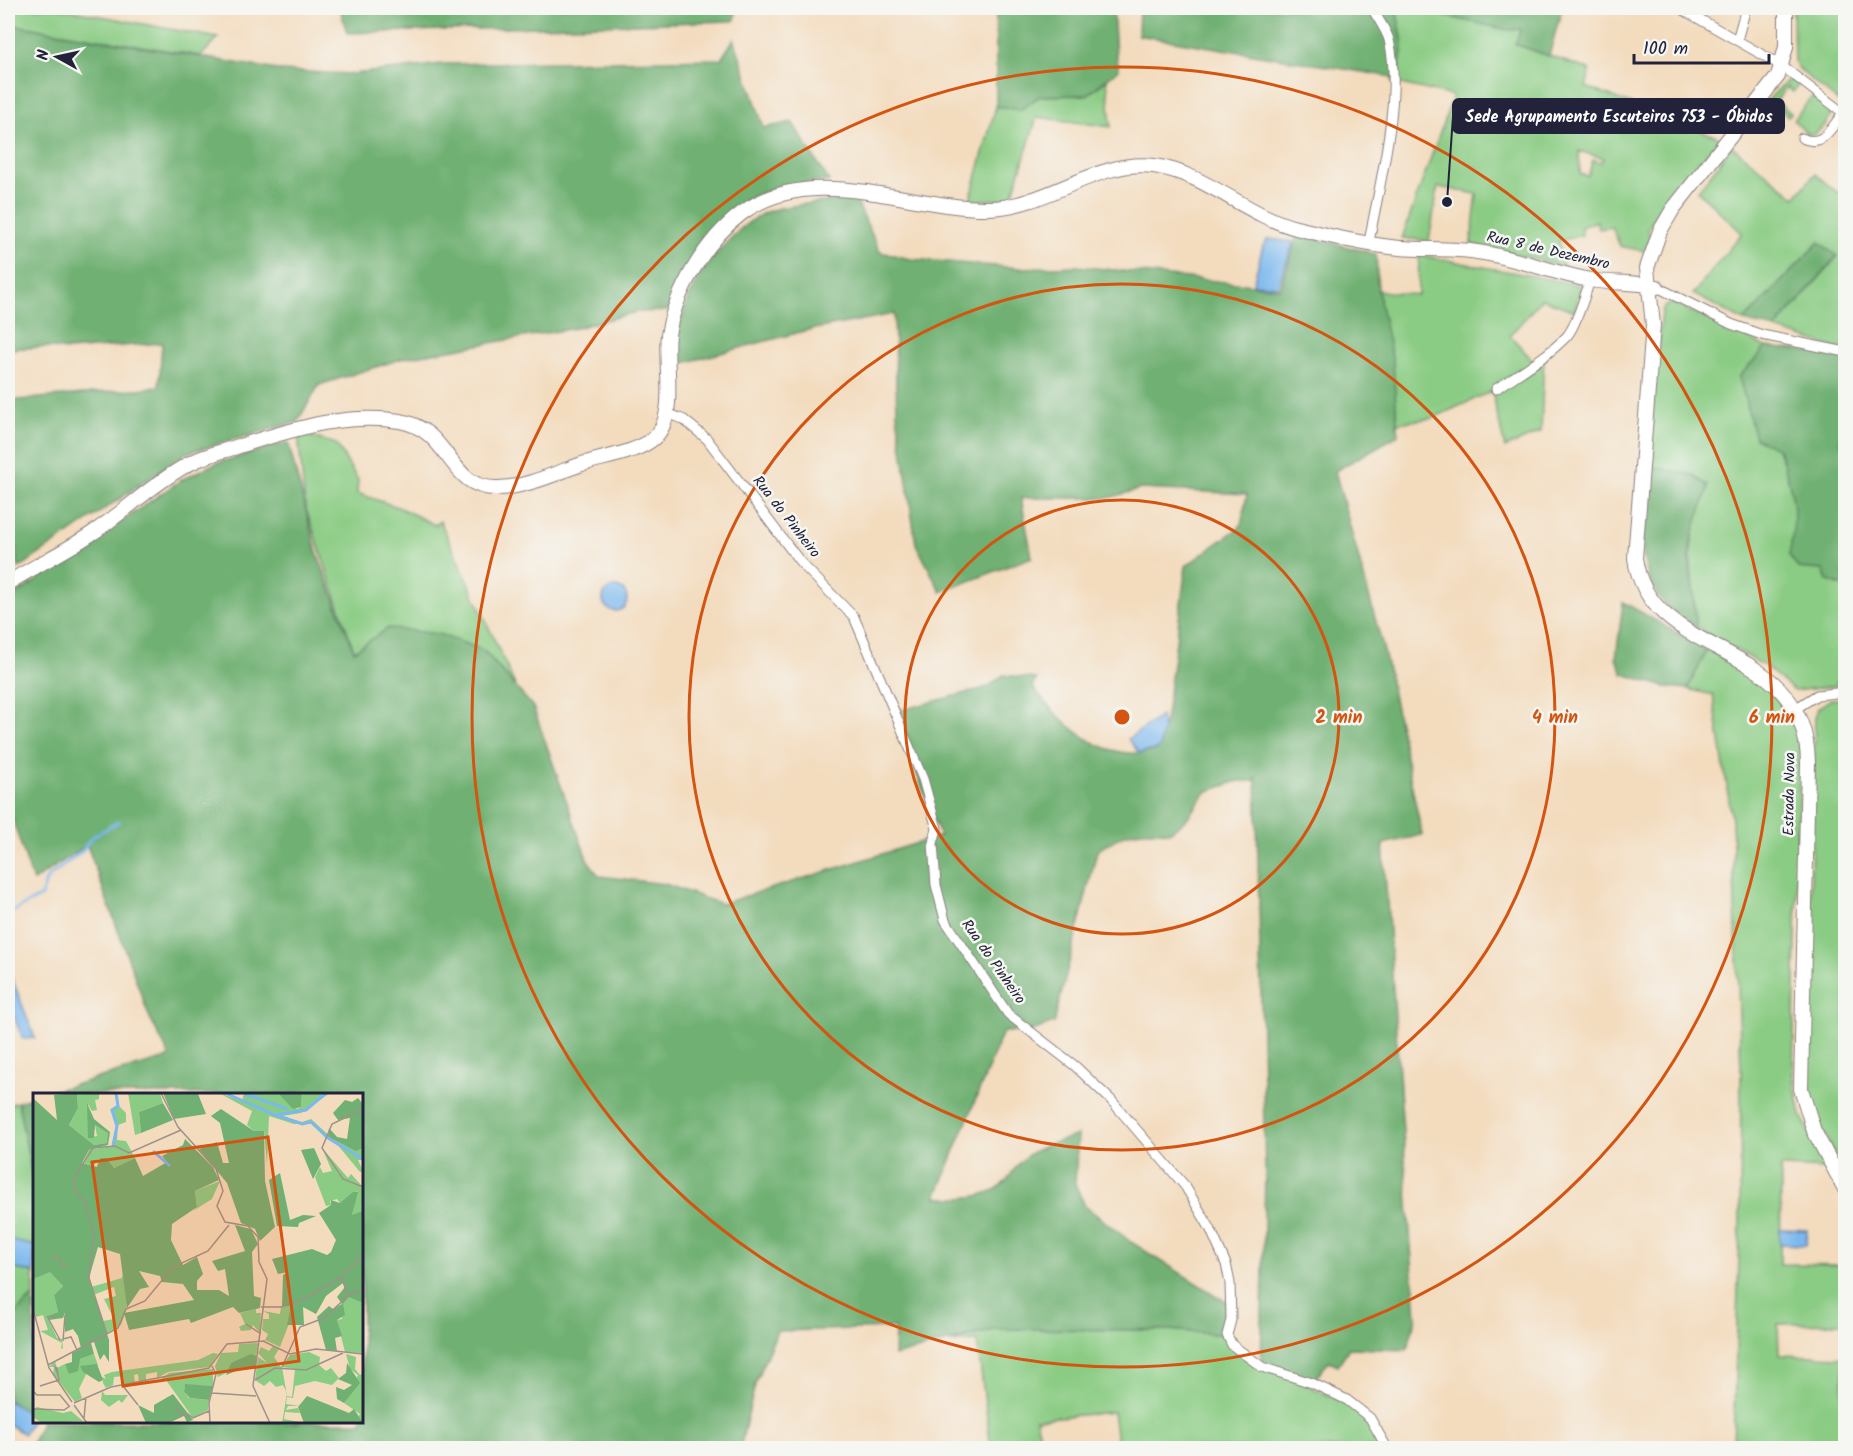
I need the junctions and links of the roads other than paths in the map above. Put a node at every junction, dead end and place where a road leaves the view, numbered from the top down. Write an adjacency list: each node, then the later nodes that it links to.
1 (1372, 8): 9 (street)
2 (1680, 8): 5 (street)
3 (1746, 8): 5 (street)
4 (1785, 8): 6 (street)
5 (1737, 40): 6 (street)
6 (1782, 66): 7 (street); 11 (street, Estrada Nova)
7 (1844, 114): 8 (street)
8 (1802, 138)
9 (1369, 242): 10 (street, Rua 8 de Dezembro); 14 (street, Rua 8 de Dezembro)
10 (1590, 280): 11 (street, Rua 8 de Dezembro); 13 (street)
11 (1653, 286): 12 (street, Rua 8 de Dezembro); 17 (street, Estrada Nova)
12 (1845, 352)
13 (1496, 389)
14 (667, 413): 15 (street); 19 (street, Rua do Pinheiro)
15 (8, 583)
16 (1845, 692): 17 (street)
17 (1795, 709): 18 (street, Estrada Nova)
18 (1845, 1191)
19 (1387, 1449)

